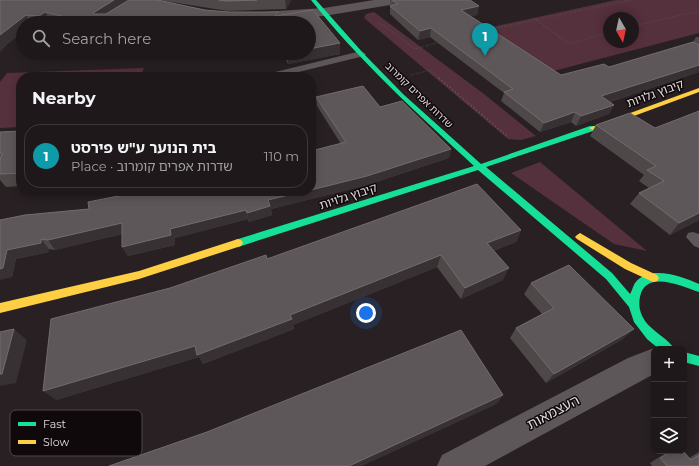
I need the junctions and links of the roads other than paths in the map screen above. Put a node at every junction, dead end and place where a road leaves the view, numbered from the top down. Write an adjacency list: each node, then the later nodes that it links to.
1 (313, 0): 3 (street, שדרות אפרים קומרוב)
2 (396, 0): 3 (street)
3 (324, 12): 4 (street); 5 (street, שדרות אפרים קומרוב)
4 (254, 16)
5 (361, 54): 6 (lane); 8 (street, שדרות אפרים קומרוב)
6 (287, 72)
7 (699, 90): 8 (street, קיבוץ גלויות)
8 (480, 167): 9 (street, שדרות אפרים קומרוב); 13 (street, קיבוץ גלויות)
9 (518, 198): 10 (street, שדרות אפרים קומרוב); 12 (street, שדרות אפרים קומרוב)
10 (654, 278): 11 (street); 12 (street)
11 (699, 288)
12 (632, 304): 14 (street, שדרות אפרים קומרוב)
13 (0, 308)
14 (664, 346)
15 (687, 358): 16 (street)
16 (698, 361)
17 (651, 362): 18 (street, העצמאות)
18 (453, 466)

